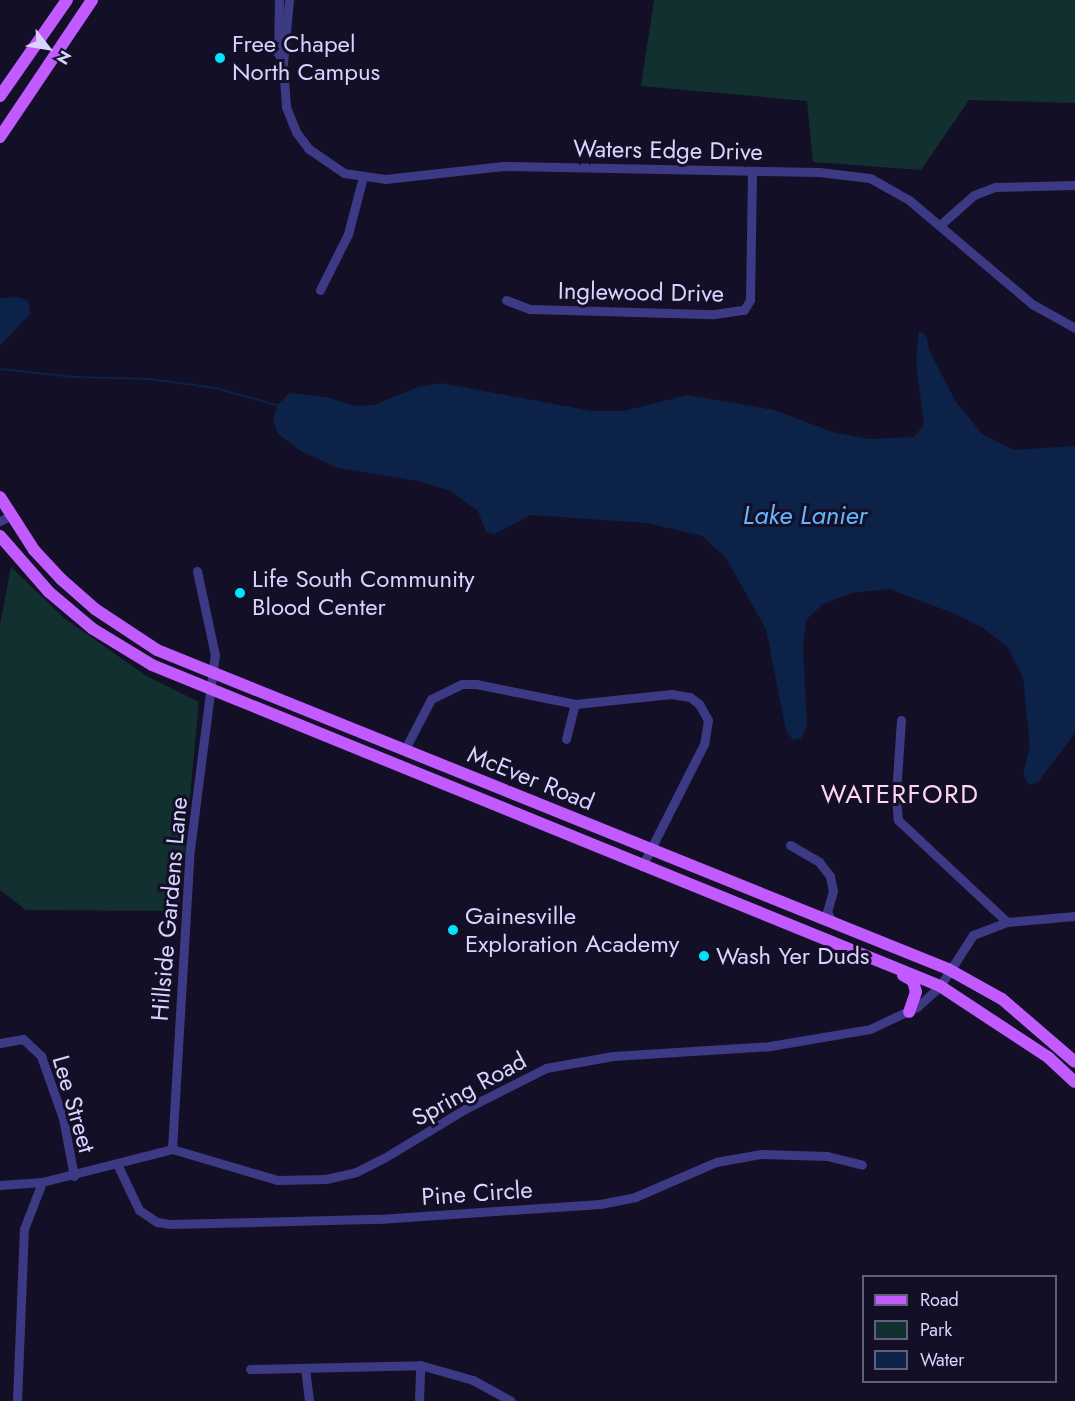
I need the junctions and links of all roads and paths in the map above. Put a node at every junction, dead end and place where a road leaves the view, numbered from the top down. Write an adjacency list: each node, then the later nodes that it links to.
1 (67, 0): 6 (main road)
2 (93, 0): 7 (main road)
3 (279, 0): 5 (street, Waters Edge Drive)
4 (290, 0): 5 (street, Waters Edge Drive)
5 (283, 64): 9 (street, Waters Edge Drive)
6 (0, 96)
7 (0, 136)
8 (752, 171): 9 (street, Waters Edge Drive); 11 (street, Waters Edge Drive); 13 (street, Inglewood Drive)
9 (363, 177): 12 (street)
10 (1075, 185): 11 (street)
11 (940, 225): 14 (street, Waters Edge Drive)
12 (320, 290)
13 (507, 300)
14 (1075, 328)
15 (0, 497): 16 (main road, McEver Road)
16 (5, 518): 19 (main road, McEver Road)
17 (0, 536): 20 (main road, McEver Road)
18 (197, 571): 19 (street, Hillside Gardens Lane)
19 (214, 673): 20 (street, Hillside Gardens Lane); 24 (main road, McEver Road)
20 (212, 689): 27 (main road, McEver Road); 38 (street, Hillside Gardens Lane)
21 (575, 704): 23 (street); 24 (street); 26 (street)
22 (901, 720): 29 (street)
23 (566, 739)
24 (405, 749): 26 (main road, McEver Road)
25 (790, 845): 30 (street)
26 (651, 847): 27 (street); 30 (main road, McEver Road)
27 (642, 866): 31 (main road, McEver Road)
28 (1075, 916): 29 (street, Spring Road)
29 (1007, 922): 32 (street, Spring Road)
30 (832, 923): 32 (main road, McEver Road)
31 (846, 947): 33 (main road, McEver Road); 34 (main road)
32 (948, 969): 33 (street, Spring Road); 36 (main road, McEver Road)
33 (940, 986): 34 (street, Spring Road); 37 (main road, McEver Road)
34 (909, 1011): 38 (street, Spring Road)
35 (0, 1043): 41 (street, Lee Street)
36 (1075, 1062)
37 (1075, 1083)
38 (172, 1149): 39 (street)
39 (117, 1164): 40 (street, Pine Circle); 41 (street)
40 (862, 1165)
41 (74, 1176): 42 (street)
42 (42, 1182): 43 (street); 47 (street)
43 (0, 1185)
44 (420, 1365): 45 (street); 49 (street); 50 (street)
45 (305, 1368): 46 (street); 48 (street)
46 (250, 1369)
47 (18, 1401)
48 (309, 1401)
49 (419, 1401)
50 (511, 1401)

